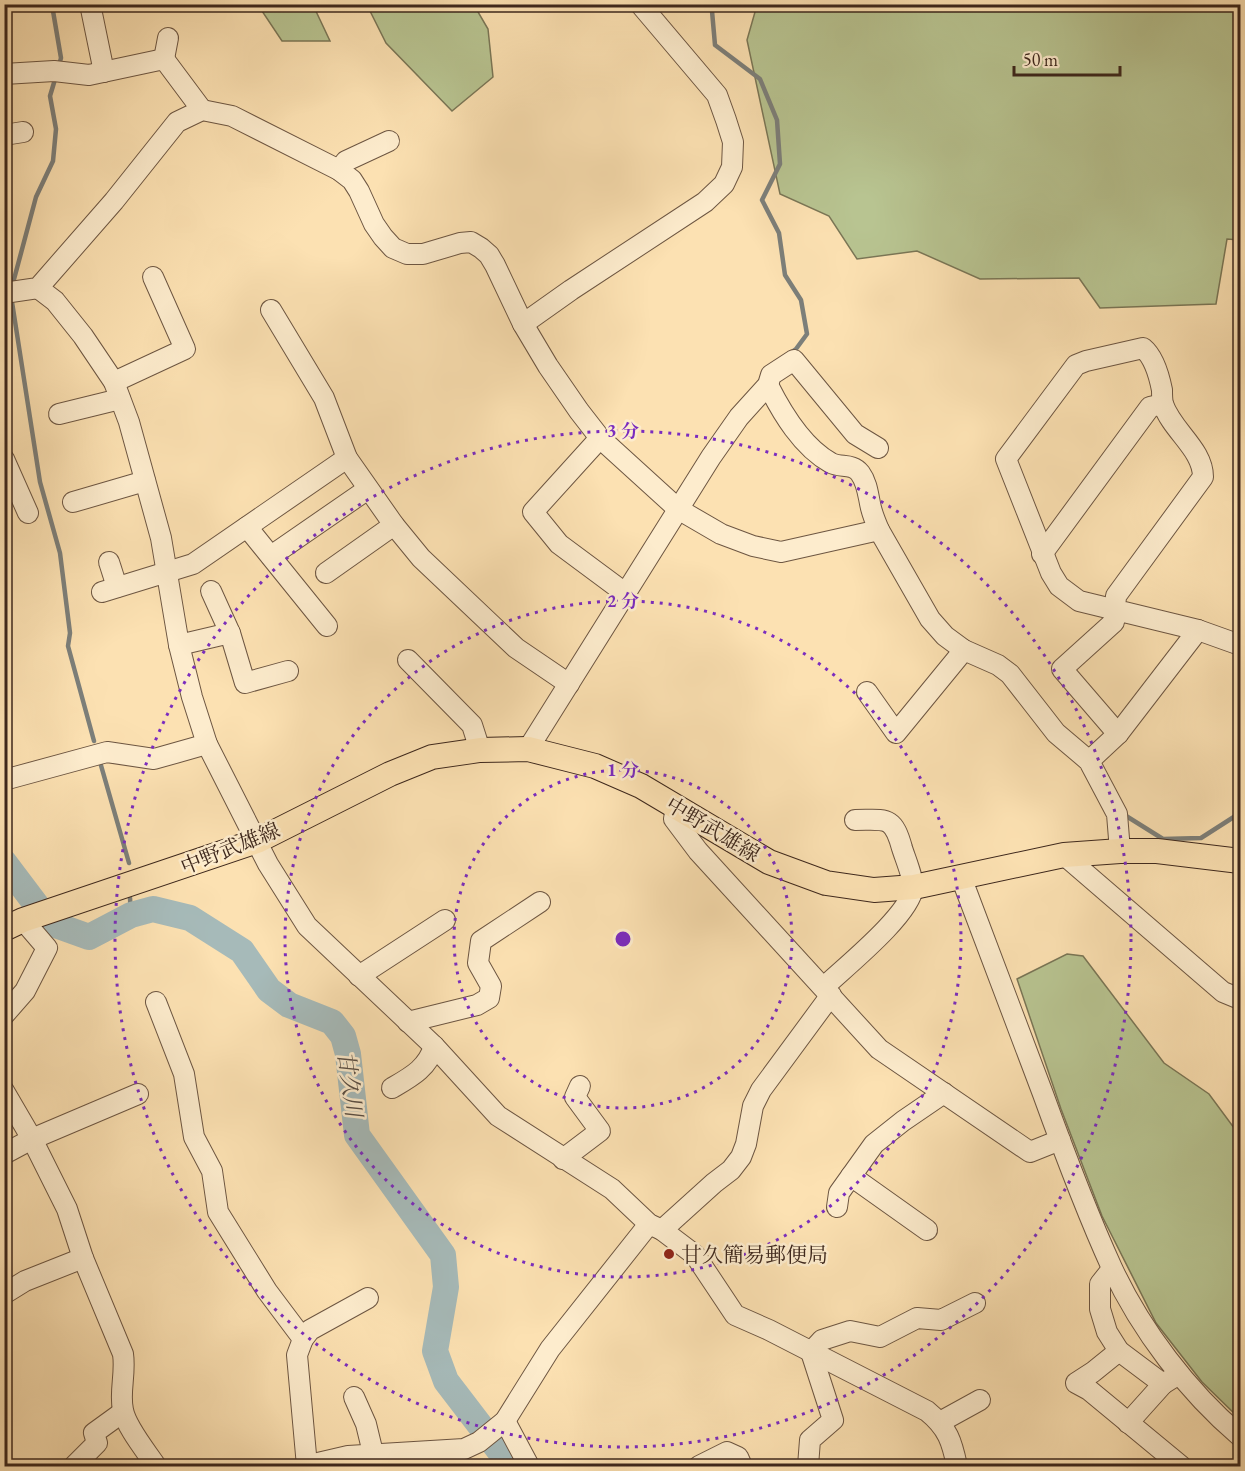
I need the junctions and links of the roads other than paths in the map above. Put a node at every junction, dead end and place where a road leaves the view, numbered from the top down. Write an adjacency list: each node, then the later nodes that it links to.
1 (90, 4): 5 (street)
2 (640, 4): 14 (street)
3 (168, 38): 4 (street)
4 (164, 59): 5 (street); 7 (street)
5 (104, 72): 6 (street)
6 (4, 74)
7 (202, 110): 9 (street); 11 (street)
8 (389, 141): 9 (street)
9 (339, 170): 14 (street)
10 (153, 277): 16 (street)
11 (38, 288): 12 (street); 16 (street)
12 (4, 292)
13 (271, 310): 21 (street)
14 (523, 324): 19 (street)
15 (768, 385): 20 (street); 26 (street); 30 (street)
16 (117, 391): 18 (street); 23 (street)
17 (1163, 404): 31 (street); 31 (street); 38 (street)
18 (59, 414)
19 (600, 438): 26 (street); 37 (street)
20 (878, 448)
21 (347, 458): 24 (street); 29 (street)
22 (4, 459): 27 (street)
23 (145, 481): 25 (street); 34 (street)
24 (368, 489): 28 (street); 32 (street)
25 (73, 502)
26 (678, 509): 30 (street); 37 (street)
27 (28, 513)
28 (394, 525): 35 (street); 47 (street)
29 (248, 527): 32 (street); 34 (street)
30 (879, 530): 44 (street)
31 (1042, 554): 38 (street)
32 (271, 556): 39 (street)
33 (109, 562): 34 (street)
34 (167, 573): 42 (street)
35 (326, 573)
36 (211, 591): 41 (street)
37 (625, 593): 47 (street)
38 (1115, 608): 40 (street); 49 (street)
39 (327, 626)
40 (1197, 630): 43 (street); 49 (street)
41 (230, 633): 42 (street); 46 (street)
42 (179, 645): 50 (street)
43 (1240, 645)
44 (964, 650): 48 (street); 53 (street)
45 (408, 660): 52 (street)
46 (288, 671)
47 (569, 684): 51 (street)
48 (867, 692)
49 (1118, 734): 53 (street)
50 (207, 744): 54 (street); 57 (street)
51 (528, 749): 52 (main road, 中野武雄線); 55 (main road, 中野武雄線)
52 (480, 750): 57 (main road, 中野武雄線)
53 (1089, 761): 58 (street)
54 (4, 780)
55 (676, 807): 62 (main road, 中野武雄線); 67 (street)
56 (855, 820): 62 (street)
57 (257, 841): 64 (main road, 中野武雄線); 66 (street)
58 (1120, 851): 59 (main road, 中野武雄線); 60 (main road, 中野武雄線)
59 (1064, 855): 61 (main road, 中野武雄線); 68 (street)
60 (1240, 861)
61 (961, 877): 62 (main road, 中野武雄線); 79 (street)
62 (914, 887): 67 (street)
63 (540, 903): 71 (street)
64 (28, 919): 70 (street)
65 (445, 920): 66 (street)
66 (359, 976): 71 (street)
67 (828, 991): 76 (street); 84 (street)
68 (1240, 999)
69 (156, 1002): 91 (street)
70 (4, 1015)
71 (408, 1022): 72 (street)
72 (434, 1046): 74 (street); 81 (street)
73 (580, 1086): 81 (street)
74 (392, 1088)
75 (4, 1091): 78 (street)
76 (944, 1093): 79 (street); 82 (street)
77 (138, 1094): 78 (street)
78 (32, 1138): 80 (street); 86 (street)
79 (1060, 1140): 87 (street)
80 (4, 1154)
81 (563, 1160): 84 (street)
82 (851, 1176): 83 (street); 85 (street)
83 (837, 1207)
84 (656, 1227): 93 (street); 100 (street)
85 (927, 1230)
86 (83, 1258): 88 (street); 97 (street)
87 (1112, 1269): 92 (street); 94 (street)
88 (4, 1294)
89 (368, 1298): 91 (street)
90 (975, 1303): 93 (street)
91 (303, 1338): 104 (street)
92 (1119, 1351): 94 (street); 99 (street)
93 (811, 1352): 98 (street); 110 (street)
94 (1171, 1379): 99 (street); 101 (street)
95 (354, 1397): 103 (street)
96 (980, 1400): 98 (street)
97 (123, 1412): 105 (street); 106 (street)
98 (940, 1422): 111 (street)
99 (1128, 1423): 112 (street)
100 (501, 1425): 102 (street); 107 (street)
101 (1240, 1436)
102 (468, 1452): 103 (street)
103 (373, 1454): 104 (street)
104 (306, 1466)
105 (74, 1467)
106 (156, 1467)
107 (529, 1467)
108 (699, 1467): 109 (street)
109 (742, 1467)
110 (808, 1467)
111 (957, 1467)
112 (1181, 1467)

